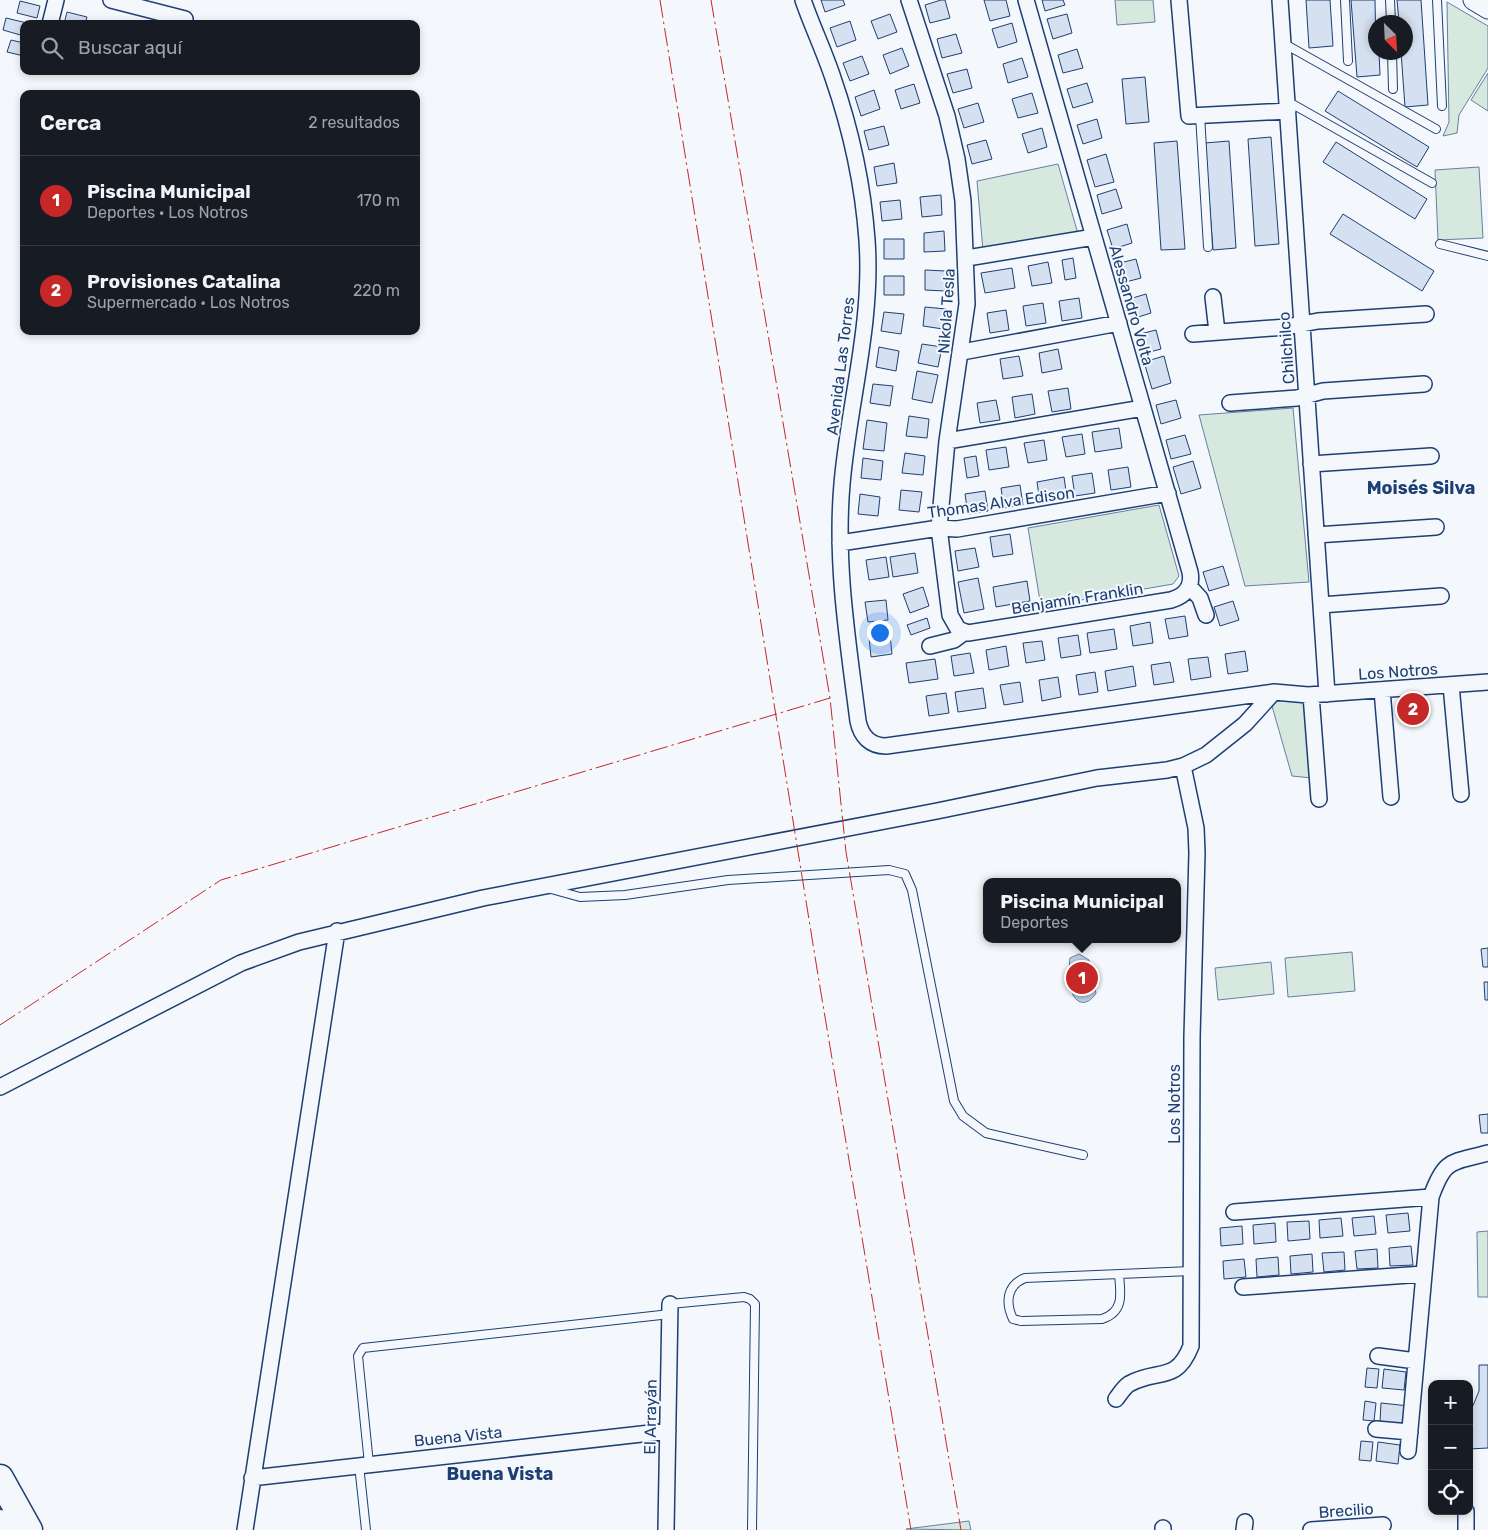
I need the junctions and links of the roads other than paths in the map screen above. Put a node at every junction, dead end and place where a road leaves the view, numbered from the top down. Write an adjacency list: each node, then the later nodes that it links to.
1 (56, 0): 15 (street)
2 (110, 0): 14 (street)
3 (803, 0): 48 (street, Avenida Las Torres)
4 (909, 0): 29 (street, Nikola Tesla)
5 (1026, 0): 25 (street, Alessandro Volta)
6 (1179, 0): 22 (street)
7 (1280, 0): 16 (street, Chilchilco)
8 (1345, 0): 17 (lane)
9 (1390, 0): 13 (lane)
10 (1437, 0): 21 (lane)
11 (1473, 0): 12 (street)
12 (1488, 9)
13 (1391, 15)
14 (184, 19)
15 (51, 20)
16 (1283, 44): 20 (street, Chilchilco); 23 (lane)
17 (1348, 60)
18 (1392, 60): 19 (lane)
19 (1392, 89)
20 (1287, 106): 22 (street); 24 (lane); 33 (street, Chilchilco)
21 (1442, 106)
22 (1200, 115): 27 (lane)
23 (1436, 129)
24 (1432, 183)
25 (1094, 237): 29 (street); 32 (street, Alessandro Volta)
26 (1440, 244): 28 (lane)
27 (1208, 247)
28 (1488, 256)
29 (967, 258): 36 (street, Nikola Tesla)
30 (1213, 297): 34 (street)
31 (1426, 314): 33 (street)
32 (1119, 323): 36 (street); 40 (street, Alessandro Volta)
33 (1302, 324): 34 (street); 38 (street, Chilchilco)
34 (1217, 332): 35 (street)
35 (1193, 334)
36 (962, 352): 41 (street, Nikola Tesla)
37 (1424, 384): 38 (street)
38 (1307, 395): 39 (street); 43 (street, Chilchilco)
39 (1230, 404)
40 (1143, 408): 41 (street); 44 (street, Alessandro Volta)
41 (947, 441): 46 (street, Nikola Tesla)
42 (1432, 456): 43 (street)
43 (1311, 464): 47 (street, Chilchilco)
44 (1168, 493): 46 (street, Thomas Alva Edison); 49 (street, Alessandro Volta)
45 (1436, 527): 47 (street)
46 (939, 528): 48 (street, Thomas Alva Edison); 53 (street, Nikola Tesla)
47 (1316, 535): 51 (street, Chilchilco)
48 (840, 543): 61 (street, Avenida Las Torres)
49 (1189, 586): 52 (street, Alessandro Volta); 53 (street, Benjamín Franklin)
50 (1441, 596): 51 (street)
51 (1321, 605): 59 (street, Chilchilco)
52 (1206, 615)
53 (961, 630): 54 (street, Benjamín Franklin)
54 (930, 646)
55 (1488, 682): 56 (street, Los Notros)
56 (1451, 685): 57 (street, Los Notros); 63 (street)
57 (1382, 690): 59 (street, Los Notros); 64 (street)
58 (1274, 692): 60 (street, Los Notros); 61 (street, Los Notros); 62 (street)
59 (1327, 694): 60 (street, Los Notros)
60 (1311, 695): 65 (street)
61 (868, 741)
62 (1182, 766): 66 (street); 73 (street, Los Notros)
63 (1461, 794)
64 (1391, 797)
65 (1319, 799)
66 (544, 887): 67 (street); 70 (lane)
67 (337, 931): 68 (street); 87 (street)
68 (0, 1087)
69 (1488, 1153): 71 (street)
70 (1083, 1155)
71 (1432, 1198): 72 (street); 75 (street)
72 (1234, 1212)
73 (1191, 1271): 74 (lane); 80 (street, Los Notros)
74 (1119, 1274): 74 (lane)
75 (1423, 1274): 76 (street); 79 (street)
76 (1243, 1287)
77 (670, 1309): 82 (street, El Arrayán); 85 (lane); 96 (lane)
78 (1378, 1356): 79 (street)
79 (1416, 1361): 83 (street)
80 (1116, 1399)
81 (1376, 1429): 83 (street)
82 (668, 1431): 85 (street, Buena Vista); 95 (street, El Arrayán)
83 (1410, 1432): 84 (street)
84 (1408, 1451)
85 (364, 1465): 87 (street, Buena Vista); 94 (lane)
86 (0, 1478): 92 (highway)
87 (252, 1478): 93 (street)
88 (1466, 1515): 98 (street)
89 (0, 1523): 91 (highway)
90 (1383, 1523): 97 (street, Brecilio)
91 (4, 1530)
92 (29, 1530)
93 (245, 1530)
94 (366, 1530)
95 (666, 1530)
96 (752, 1530)
97 (1311, 1530)
98 (1466, 1530)

